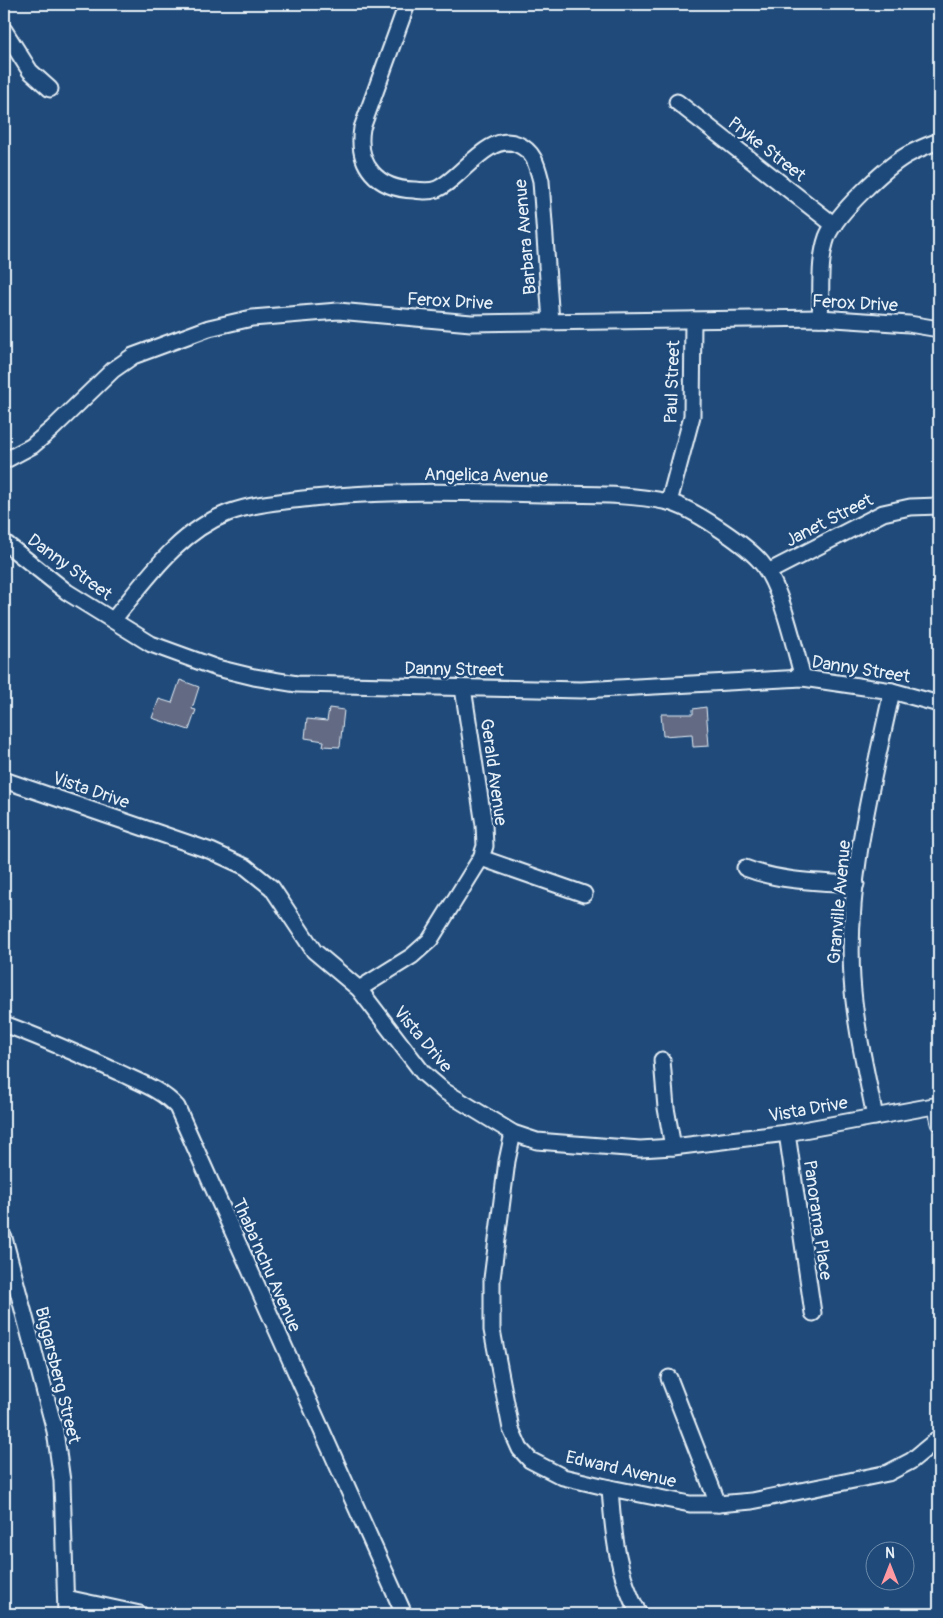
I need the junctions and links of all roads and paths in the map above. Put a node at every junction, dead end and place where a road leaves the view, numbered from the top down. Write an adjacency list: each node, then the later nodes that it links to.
1 (407, 4): 9 (street, Barbara Avenue)
2 (4, 30): 3 (street)
3 (50, 89)
4 (677, 102): 6 (street, Pryke Street)
5 (939, 141): 6 (street)
6 (834, 225): 7 (street)
7 (820, 318): 8 (street, Ferox Drive); 10 (street, Ferox Drive)
8 (692, 320): 9 (street, Ferox Drive); 12 (street, Paul Street)
9 (551, 322): 11 (street, Ferox Drive)
10 (939, 329)
11 (4, 461)
12 (669, 502): 15 (street, Angelica Avenue); 16 (street, Angelica Avenue)
13 (939, 506): 15 (street, Janet Street)
14 (4, 542): 16 (street, Danny Street)
15 (768, 572): 17 (street, Angelica Avenue)
16 (112, 620): 18 (street, Danny Street)
17 (803, 678): 18 (street, Danny Street); 19 (street, Danny Street)
18 (463, 688): 22 (street, Gerald Avenue)
19 (892, 691): 20 (street, Danny Street); 24 (street, Granville Avenue)
20 (939, 704)
21 (4, 780): 26 (street, Vista Drive)
22 (481, 858): 25 (street); 26 (street, Gerald Avenue)
23 (745, 868): 24 (street)
24 (856, 884): 30 (street, Granville Avenue)
25 (584, 894)
26 (359, 989): 33 (street, Vista Drive)
27 (4, 1024): 44 (street, Thaba'nchu Avenue)
28 (662, 1060): 34 (street)
29 (937, 1106): 30 (street, Vista Drive); 31 (street)
30 (875, 1117): 32 (street, Vista Drive)
31 (939, 1124)
32 (787, 1133): 34 (street, Vista Drive); 36 (street, Panorama Place)
33 (513, 1134): 34 (street, Vista Drive); 39 (street, Edward Avenue)
34 (674, 1148)
35 (4, 1238): 41 (street, Biggarsberg Street)
36 (813, 1313)
37 (669, 1378): 40 (street)
38 (939, 1438): 40 (street, Edward Avenue)
39 (610, 1488): 40 (street, Edward Avenue); 45 (street)
40 (718, 1504)
41 (66, 1598): 42 (street, Biggarsberg Street); 43 (street)
42 (66, 1614)
43 (140, 1614)
44 (404, 1614)
45 (639, 1614)

